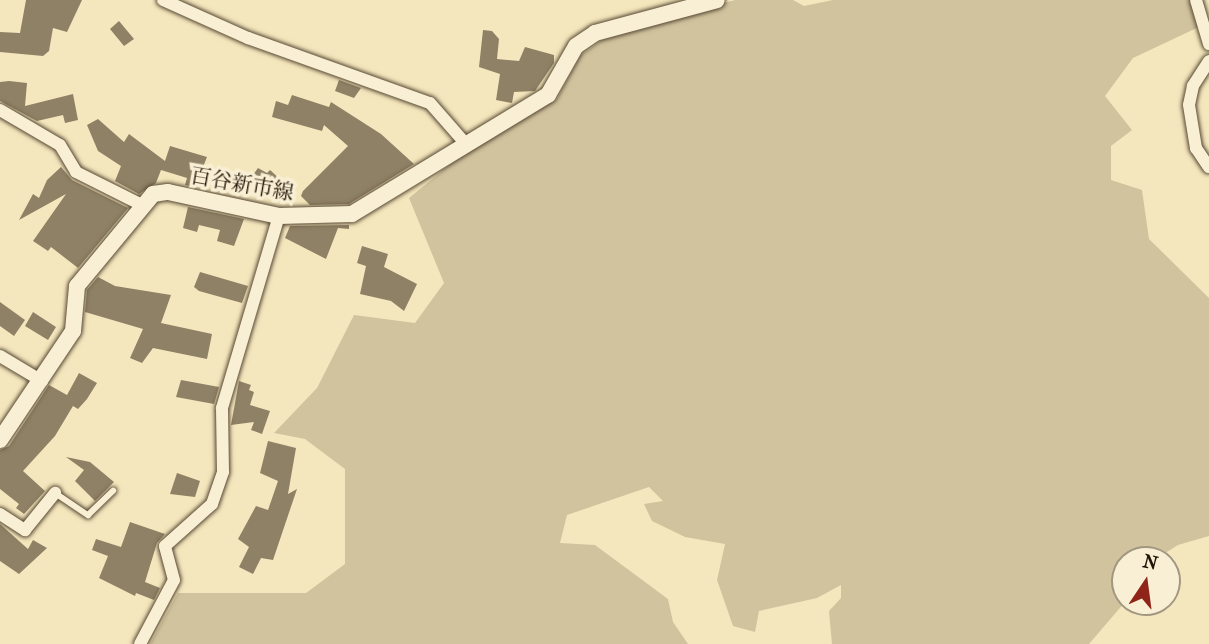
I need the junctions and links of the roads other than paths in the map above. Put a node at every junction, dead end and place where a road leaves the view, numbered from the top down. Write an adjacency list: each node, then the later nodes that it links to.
1 (163, 0): 7 (street)
2 (717, 0): 7 (main road, 百谷新市線)
3 (1196, 0): 4 (street)
4 (1209, 44)
5 (1209, 61): 8 (street)
6 (0, 110): 9 (street)
7 (465, 144): 10 (main road, 百谷新市線)
8 (1209, 167)
9 (142, 205): 10 (main road, 百谷新市線); 12 (main road, 百谷新市線)
10 (279, 216): 17 (street)
11 (0, 356): 12 (street)
12 (42, 381): 13 (main road, 百谷新市線)
13 (0, 438)
14 (113, 491): 15 (lane)
15 (55, 493): 16 (street)
16 (0, 514)
17 (140, 644)

